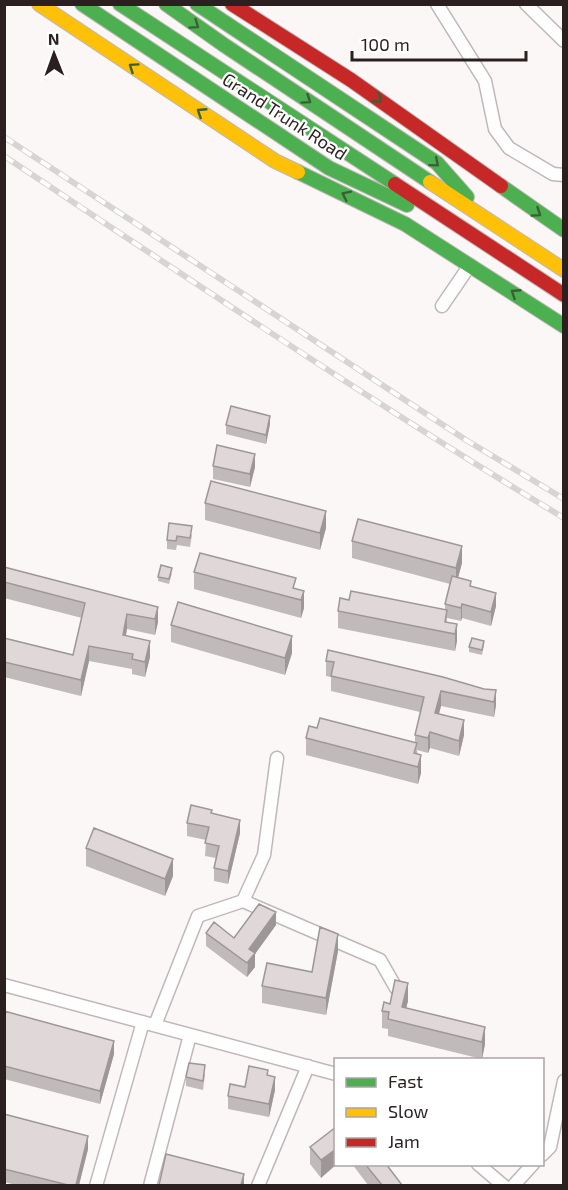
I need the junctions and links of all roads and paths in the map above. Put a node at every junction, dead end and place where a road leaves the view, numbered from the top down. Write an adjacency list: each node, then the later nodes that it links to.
1 (39, 4): 14 (main road, one-way to 1)
2 (82, 4): 13 (main road, Grand Trunk Road)
3 (120, 4): 13 (main road, Grand Trunk Road)
4 (166, 4): 11 (main road, Grand Trunk Road, one-way to 11)
5 (197, 4): 11 (main road, Grand Trunk Road, one-way to 11)
6 (437, 4): 10 (street)
7 (526, 4): 9 (street)
8 (237, 7): 12 (main road, one-way to 12)
9 (564, 41)
10 (564, 175)
11 (487, 220): 15 (main road, Grand Trunk Road)
12 (564, 230)
13 (478, 239): 16 (main road, Grand Trunk Road)
14 (470, 265): 17 (street); 18 (main road, one-way to 14)
15 (564, 270)
16 (564, 296)
17 (442, 306)
18 (564, 326)
19 (277, 758): 20 (street)
20 (243, 902): 22 (street); 23 (street)
21 (4, 985): 23 (street)
22 (396, 988)
23 (148, 1024): 24 (street); 31 (street)
24 (190, 1035): 25 (street); 32 (street)
25 (308, 1066): 26 (street); 33 (street)
26 (334, 1073)
27 (564, 1081): 28 (street)
28 (544, 1154)
29 (480, 1166): 34 (street)
30 (531, 1166): 35 (street)
31 (96, 1185)
32 (150, 1185)
33 (258, 1185)
34 (504, 1185)
35 (513, 1185)

